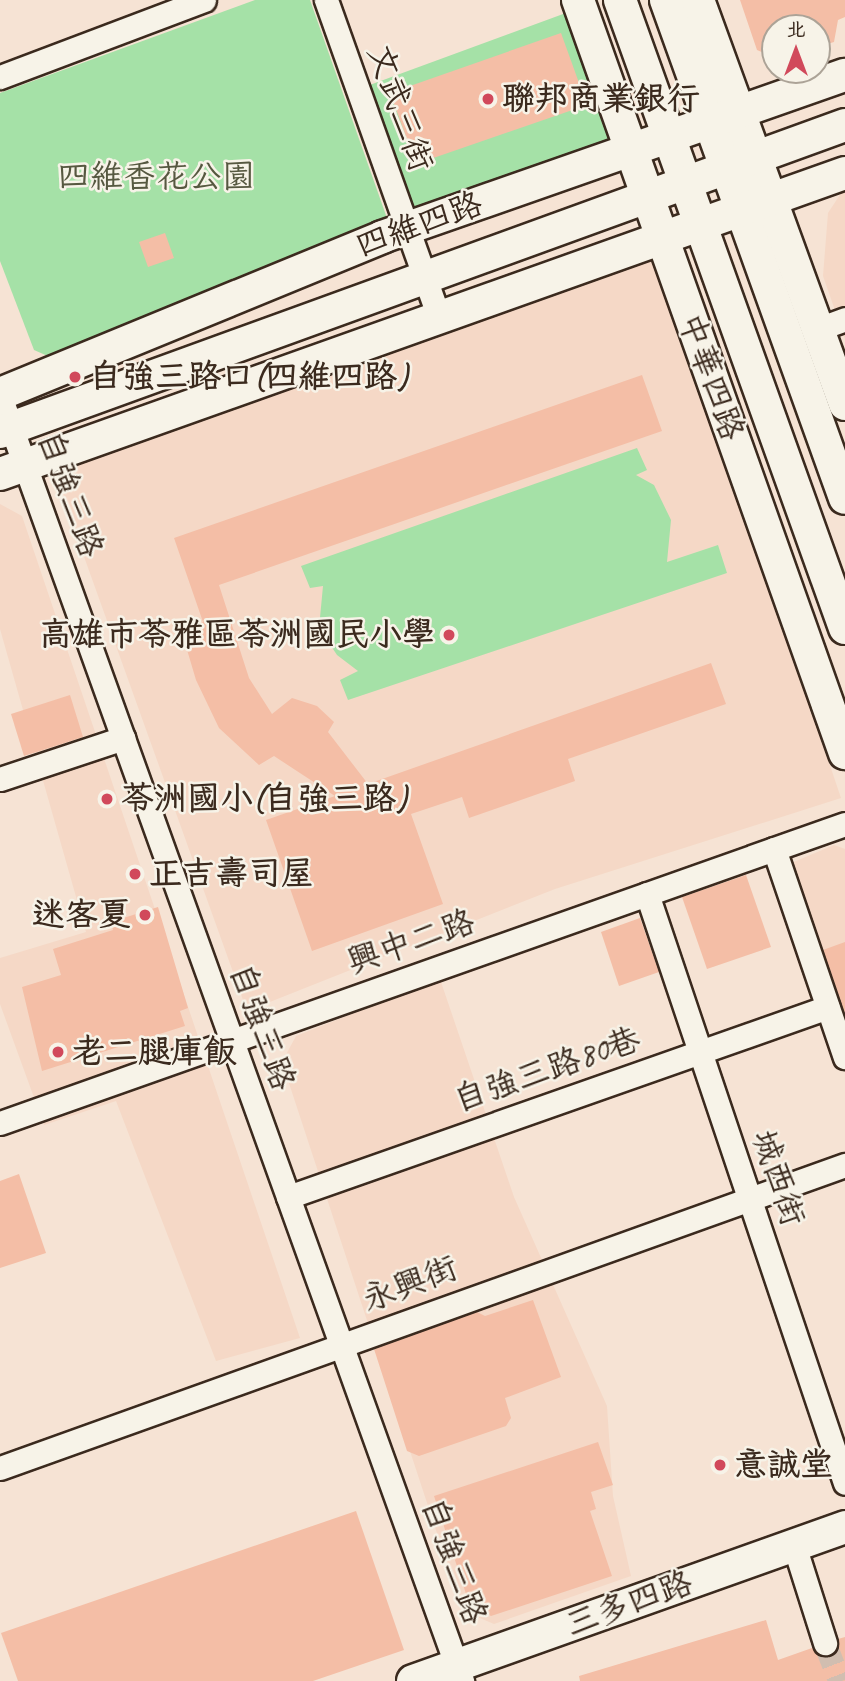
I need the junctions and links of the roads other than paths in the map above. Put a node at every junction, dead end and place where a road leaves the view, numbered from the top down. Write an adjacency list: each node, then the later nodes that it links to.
1 (204, 0): 8 (street)
2 (326, 0): 19 (street, 文武三街)
3 (578, 0): 12 (street, 中華四路)
4 (620, 0): 11 (street, 中華四路)
5 (666, 0): 9 (street)
6 (698, 0): 9 (street)
7 (845, 75): 9 (street, 四維四路)
8 (0, 77)
9 (724, 116): 11 (street, 四維四路); 13 (street)
10 (845, 125): 13 (street, 四維四路)
11 (668, 137): 12 (street, 四維四路); 15 (street, 中華四路)
12 (631, 150): 16 (street, 中華四路); 19 (street, 四維四路)
13 (741, 164): 15 (street, 四維四路); 17 (street)
14 (845, 173): 17 (street)
15 (684, 183): 16 (street, 四維四路); 18 (street, 中華四路)
16 (646, 196): 20 (street, 中華四路); 21 (street, 四維四路)
17 (756, 205): 18 (street); 23 (street); 28 (street)
18 (699, 225): 20 (street); 29 (street, 中華四路)
19 (410, 226): 21 (street, 文武三街); 24 (street, 四維四路)
20 (662, 239): 22 (street); 31 (street, 中華四路)
21 (425, 276): 22 (street, 文武三街); 26 (street, 四維四路)
22 (439, 318): 27 (street)
23 (832, 324): 25 (street)
24 (0, 395): 26 (street, 自強三路)
25 (845, 404)
26 (6, 430): 27 (street, 自強三路)
27 (13, 470): 30 (street, 自強三路)
28 (845, 498)
29 (845, 628)
30 (123, 738): 32 (street); 37 (street, 自強三路)
31 (845, 754)
32 (0, 779)
33 (845, 824): 34 (street, 興中二路)
34 (774, 849): 35 (street, 興中二路); 36 (street)
35 (647, 894): 37 (street, 興中二路); 38 (street, 城西街)
36 (828, 1007): 38 (street, 自強三路80巷); 39 (street)
37 (232, 1041): 40 (street, 興中二路); 42 (street, 自強三路)
38 (700, 1051): 42 (street, 自強三路80巷); 43 (street, 城西街)
39 (845, 1057)
40 (0, 1123)
41 (845, 1165): 43 (street, 永興街)
42 (288, 1197): 44 (street, 自強三路)
43 (750, 1202): 44 (street, 永興街); 46 (street, 城西街)
44 (341, 1345): 45 (street, 永興街); 50 (street, 自強三路)
45 (0, 1468)
46 (845, 1483)
47 (845, 1527): 48 (street, 三多四路)
48 (794, 1545): 49 (street); 50 (street, 三多四路)
49 (825, 1643)
50 (459, 1673): 51 (street, 三多四路)
51 (413, 1681)

